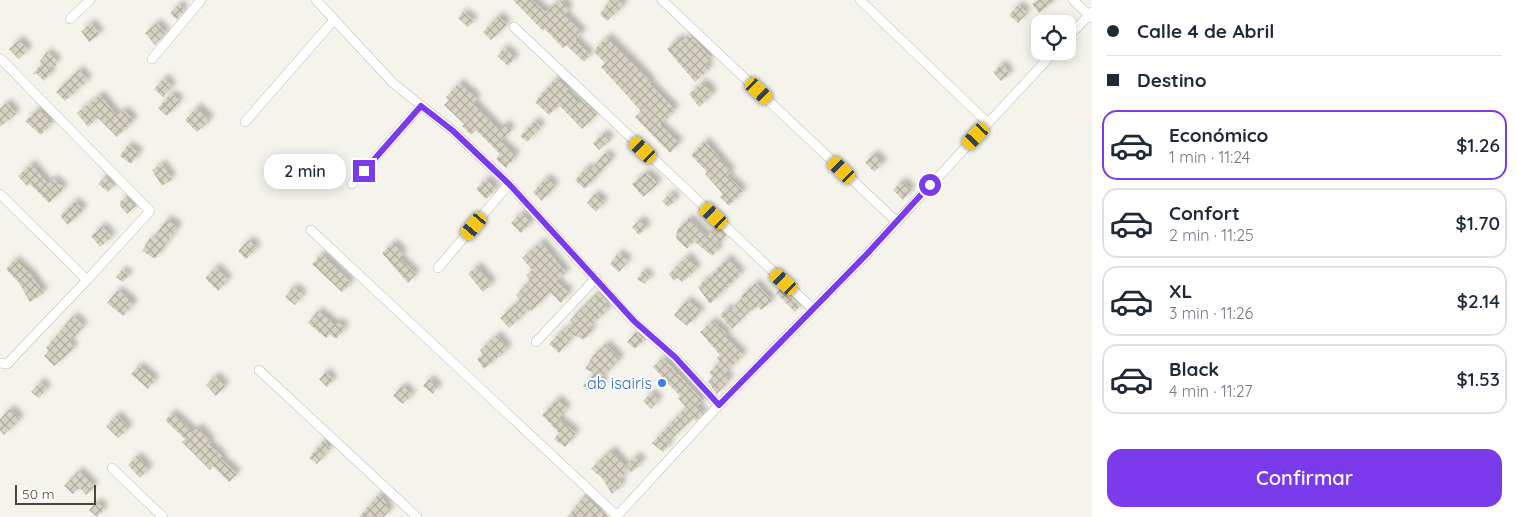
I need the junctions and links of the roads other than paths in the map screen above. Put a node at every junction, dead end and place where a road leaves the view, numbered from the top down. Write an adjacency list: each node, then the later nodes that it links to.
1 (90, 0): 8 (street)
2 (201, 0): 13 (street)
3 (316, 0): 9 (street)
4 (662, 0): 21 (street)
5 (860, 0): 17 (street)
6 (1072, 0): 7 (street)
7 (1091, 15): 11 (street)
8 (70, 19)
9 (334, 20): 15 (street); 16 (street)
10 (514, 27): 26 (street)
11 (1076, 30)
12 (0, 58): 25 (street)
13 (152, 59)
14 (1046, 60): 17 (street)
15 (421, 106): 18 (street); 19 (street)
16 (245, 122)
17 (988, 123): 21 (street)
18 (352, 184)
19 (509, 184): 23 (street); 24 (street)
20 (0, 194): 25 (street)
21 (897, 222): 26 (street)
22 (311, 230): 32 (street)
23 (438, 268)
24 (596, 278): 27 (street); 30 (street)
25 (87, 280): 28 (street)
26 (813, 309): 30 (street)
27 (536, 342)
28 (0, 362)
29 (259, 370): 34 (street)
30 (719, 405): 32 (street)
31 (112, 468): 33 (street)
32 (617, 516)
33 (163, 517)
34 (417, 517)

